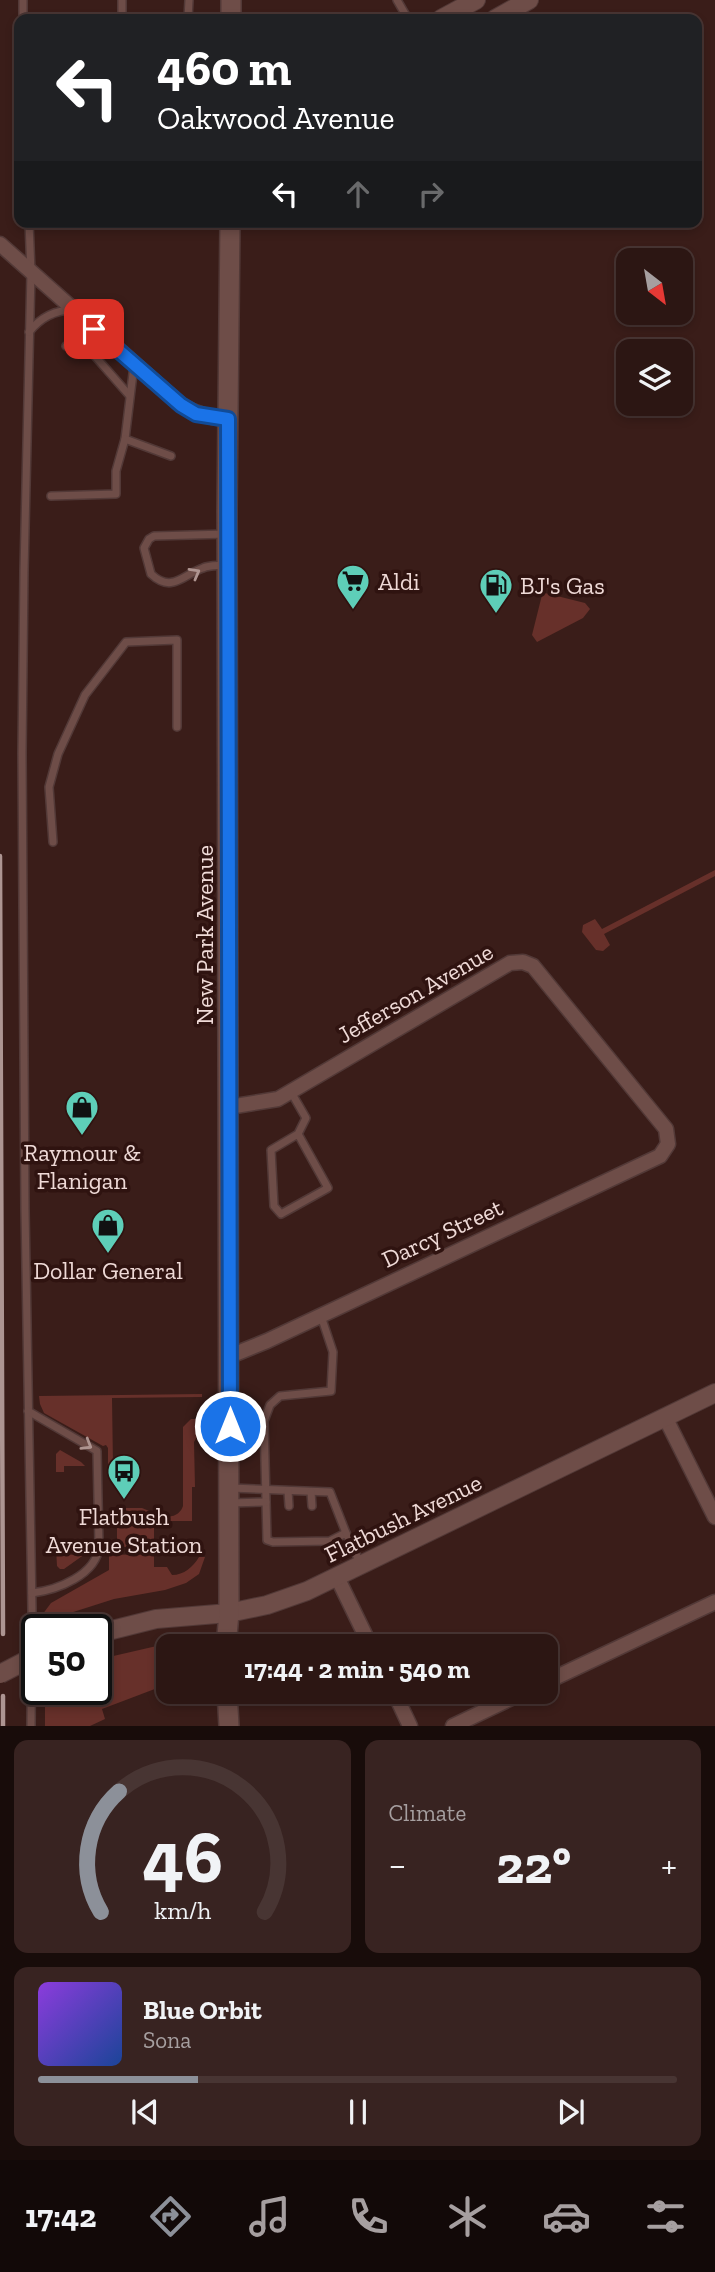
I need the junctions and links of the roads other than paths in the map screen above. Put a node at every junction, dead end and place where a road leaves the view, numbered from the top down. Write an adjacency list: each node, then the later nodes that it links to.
1 (476, 0): 3 (street)
2 (529, 0): 4 (street)
3 (451, 14)
4 (504, 14)
5 (29, 228): 8 (lane)
6 (230, 228): 14 (main road, New Park Avenue)
7 (0, 244): 8 (street)
8 (31, 272): 9 (street); 10 (lane)
9 (74, 310): 10 (lane); 12 (street)
10 (29, 332): 29 (lane)
11 (66, 346): 13 (lane)
12 (134, 366): 13 (lane); 14 (street)
13 (129, 395): 15 (lane)
14 (228, 419): 18 (main road, New Park Avenue)
15 (125, 439): 16 (lane); 17 (lane)
16 (171, 456)
17 (51, 496)
18 (227, 534): 19 (main road, New Park Avenue); 19 (lane, one-way to 19)
19 (227, 565): 23 (main road, New Park Avenue)
20 (177, 727): 21 (lane)
21 (53, 842)
22 (291, 1091): 23 (street, Jefferson Avenue); 24 (lane); 25 (street, Jefferson Avenue)
23 (229, 1107): 27 (main road, New Park Avenue)
24 (298, 1134): 24 (lane)
25 (668, 1144): 26 (street, Darcy Street)
26 (320, 1316): 27 (street, Darcy Street); 31 (lane)
27 (230, 1356): 34 (main road, New Park Avenue)
28 (715, 1393): 30 (street, Flatbush Avenue)
29 (28, 1411): 42 (lane); 42 (lane, one-way to 42)
30 (665, 1417): 38 (street); 40 (street, Flatbush Avenue)
31 (266, 1490): 32 (lane); 34 (lane); 35 (lane)
32 (288, 1491): 33 (lane); 36 (lane)
33 (311, 1492): 37 (lane); 39 (lane)
34 (229, 1496): 35 (lane); 44 (main road, New Park Avenue)
35 (266, 1502): 39 (lane)
36 (289, 1506)
37 (312, 1506)
38 (715, 1517)
39 (346, 1533): 40 (lane)
40 (362, 1566): 41 (street, Flatbush Avenue)
41 (337, 1577): 44 (street, Flatbush Avenue); 47 (street)
42 (32, 1593): 54 (lane)
43 (715, 1602): 50 (street)
44 (229, 1613): 45 (street, Flatbush Avenue); 46 (main road, New Park Avenue)
45 (112, 1630)
46 (227, 1634)
47 (365, 1634)
48 (21, 1663): 49 (street, bridge)
49 (0, 1674)
50 (558, 1676)
51 (228, 1704): 55 (main road)
52 (400, 1704): 56 (street)
53 (499, 1704): 57 (street)
54 (31, 1726)
55 (229, 1726)
56 (410, 1726)
57 (453, 1726)

